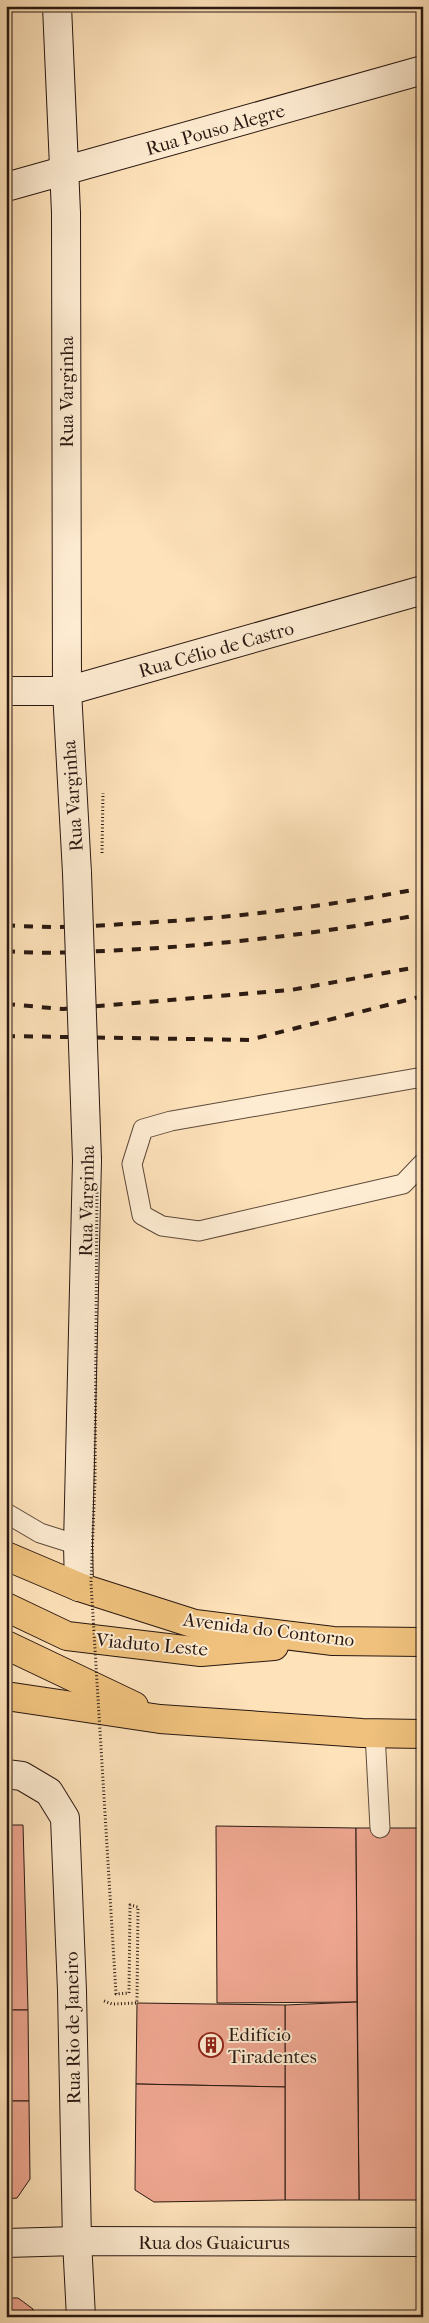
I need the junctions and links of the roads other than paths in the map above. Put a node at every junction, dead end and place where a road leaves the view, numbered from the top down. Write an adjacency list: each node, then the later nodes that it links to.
1 (57, 6): 3 (street, Rua Varginha)
2 (423, 71): 3 (street, Rua Pouso Alegre)
3 (64, 171): 4 (street, Rua Pouso Alegre); 7 (street, Rua Varginha)
4 (6, 187)
5 (423, 590): 7 (street, Rua Célio de Castro)
6 (6, 691): 7 (street, Rua Célio de Castro)
7 (67, 691): 11 (street, Rua Varginha, bridge)
8 (423, 1077): 9 (lane)
9 (423, 1163)
10 (6, 1514): 11 (lane)
11 (78, 1545): 13 (street, Rua Varginha)
12 (6, 1556): 13 (main road, Avenida do Contorno)
13 (79, 1587): 15 (main road, Avenida do Contorno)
14 (6, 1606): 15 (main road, Viaduto Leste)
15 (333, 1641): 16 (main road, Avenida do Contorno)
16 (423, 1642)
17 (6, 1645): 19 (main road)
18 (6, 1696): 19 (main road)
19 (160, 1719): 20 (main road)
20 (375, 1733): 21 (main road); 23 (lane)
21 (423, 1734)
22 (6, 1774): 24 (street, Rua Rio de Janeiro)
23 (380, 1828)
24 (77, 2241): 25 (street, Rua dos Guaicurus); 26 (street, Rua dos Guaicurus); 27 (street, Rua Rio de Janeiro)
25 (423, 2242)
26 (6, 2243)
27 (81, 2317)

